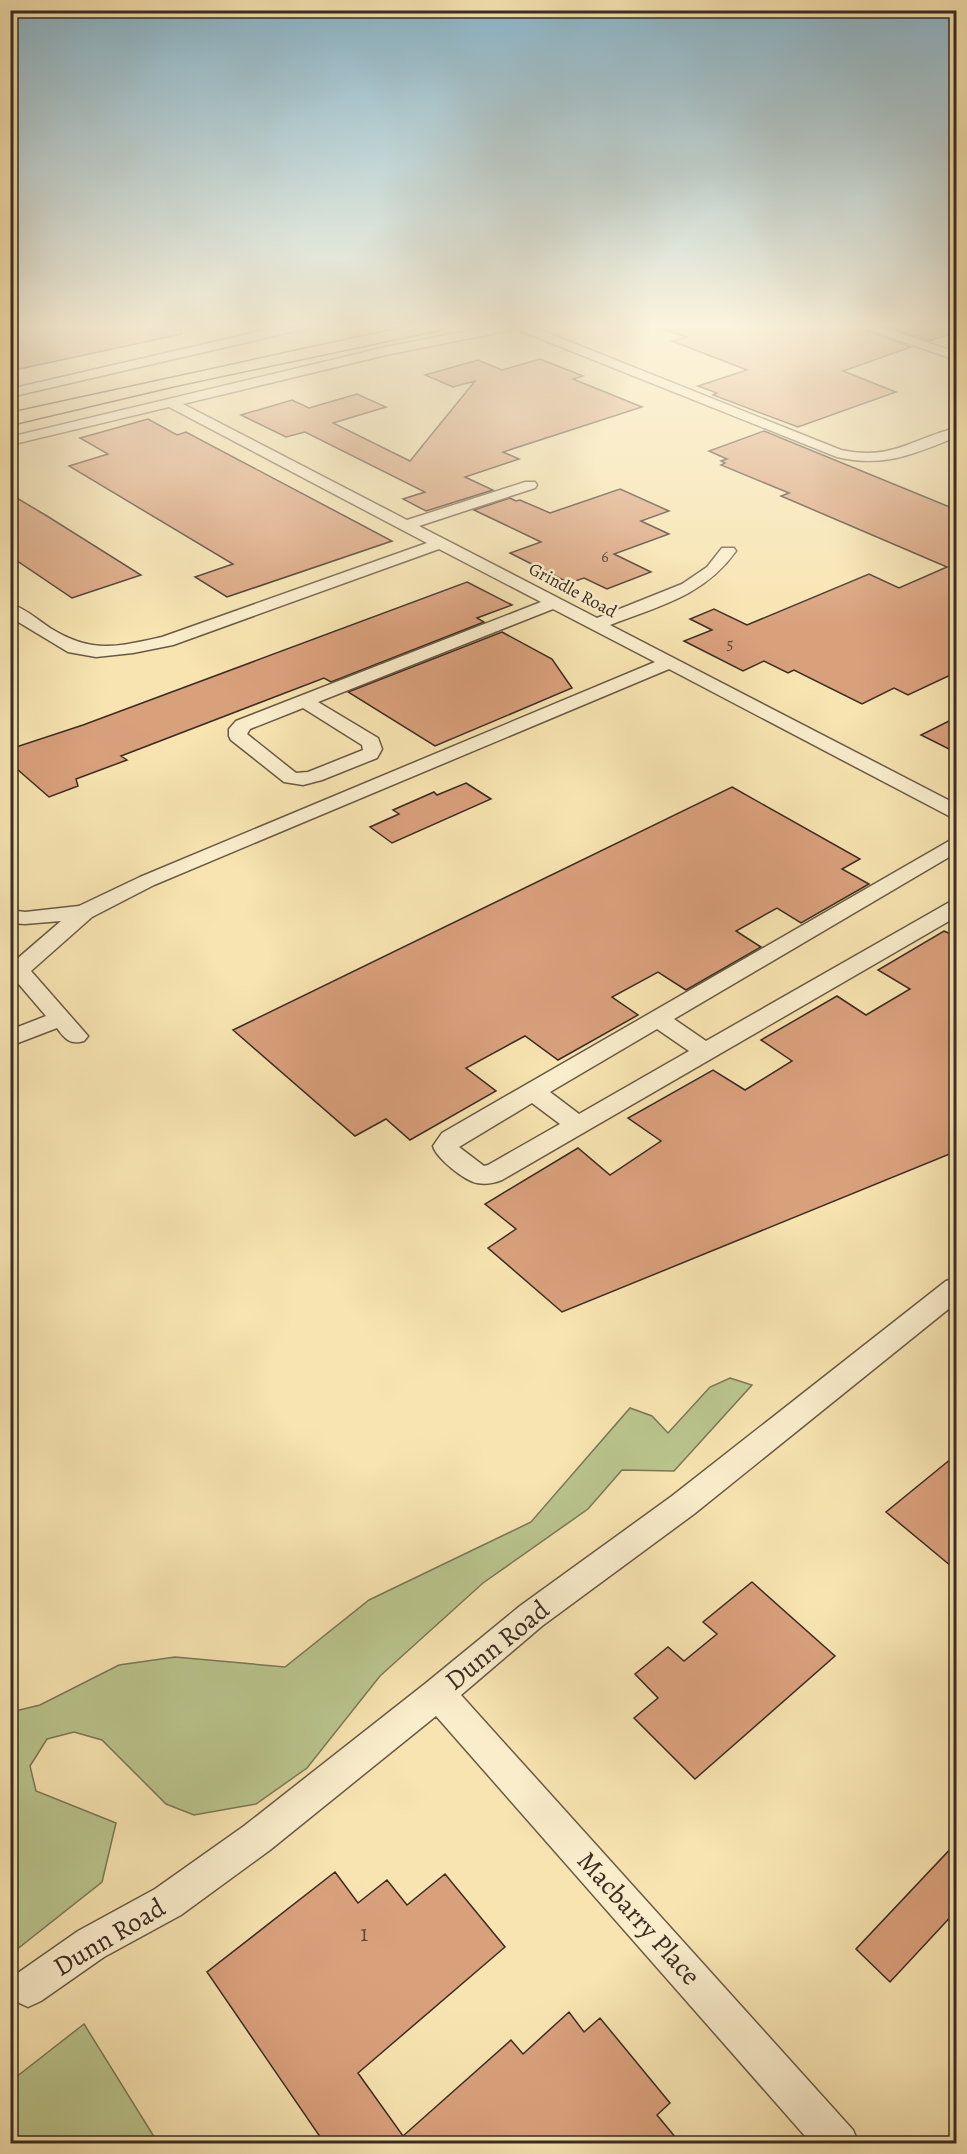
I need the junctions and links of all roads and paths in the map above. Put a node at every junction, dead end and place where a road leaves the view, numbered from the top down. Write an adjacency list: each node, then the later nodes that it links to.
1 (76, 426): 5 (street)
2 (216, 426): 7 (street, Grindle Road)
3 (768, 426): 4 (street)
4 (957, 432)
5 (10, 441)
6 (530, 485): 7 (street)
7 (408, 525): 8 (street, Grindle Road)
8 (441, 543): 10 (street, Grindle Road); 11 (street)
9 (728, 551): 12 (street)
10 (556, 602): 12 (street, Grindle Road); 14 (street)
11 (10, 609)
12 (597, 624): 13 (street, Grindle Road)
13 (669, 663): 15 (street, Grindle Road); 19 (street)
14 (304, 701): 14 (street)
15 (957, 812)
16 (957, 845): 23 (street)
17 (10, 901): 20 (street)
18 (957, 908): 26 (street)
19 (84, 912): 20 (street); 21 (street)
20 (18, 917): 21 (street)
21 (21, 968): 22 (street)
22 (61, 1018): 24 (street); 25 (street)
23 (657, 1019): 26 (street); 27 (street)
24 (76, 1036)
25 (10, 1039)
26 (706, 1052): 28 (street)
27 (534, 1092): 28 (street); 28 (street)
28 (579, 1125)
29 (957, 1288): 30 (street, Dunn Road)
30 (438, 1694): 31 (street, Dunn Road); 32 (street, Macbarry Place)
31 (28, 1988)
32 (839, 2144)

